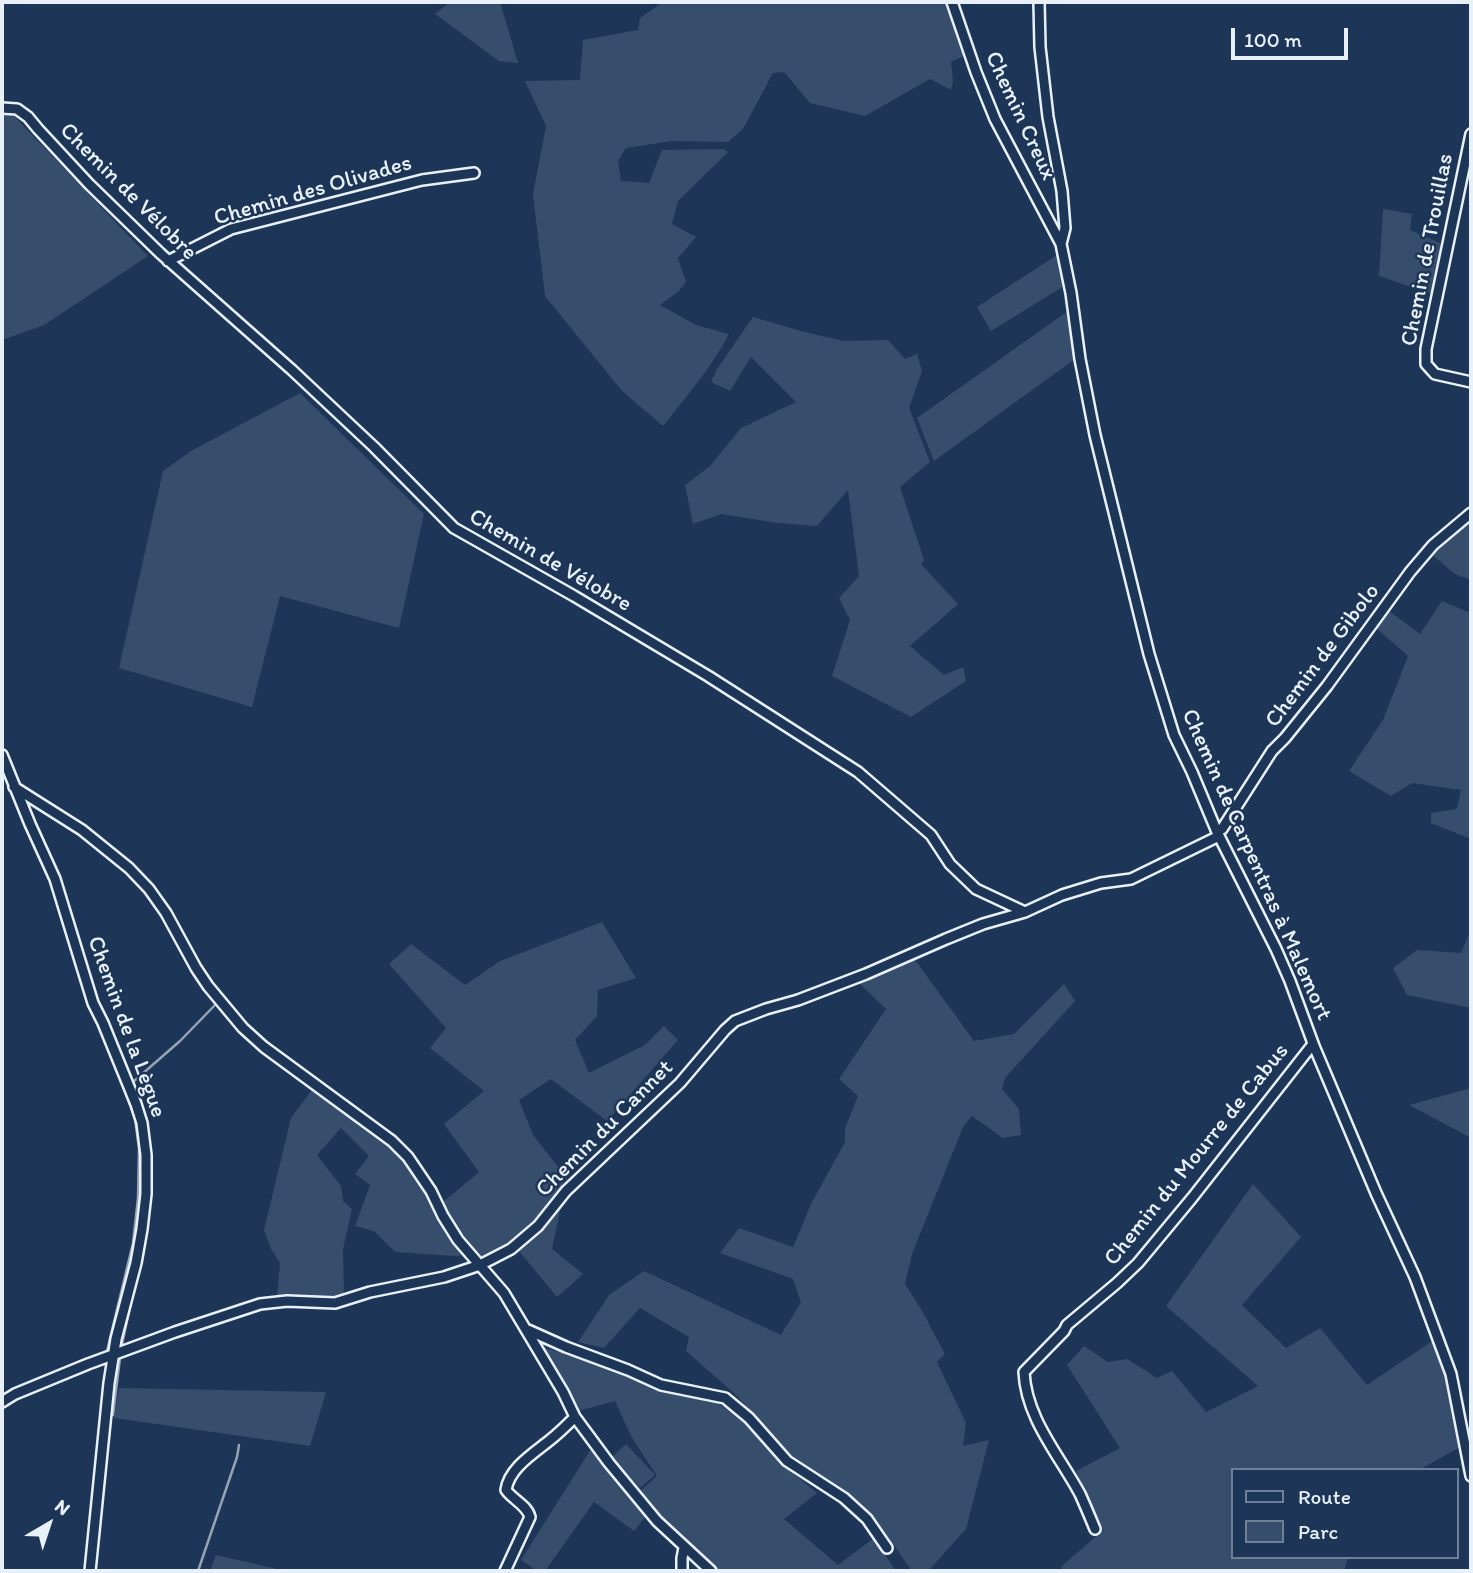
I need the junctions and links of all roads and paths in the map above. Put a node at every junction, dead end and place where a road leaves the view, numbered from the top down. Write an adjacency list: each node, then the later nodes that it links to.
1 (952, 2): 6 (street, Chemin Creux)
2 (1038, 2): 6 (street, Chemin de Carpentras à Malemort)
3 (2, 108): 7 (street, Chemin de Vélobre)
4 (1471, 134): 8 (street, Chemin de Trouillas)
5 (474, 173): 7 (street, Chemin des Olivades)
6 (1061, 244): 12 (street, Chemin de Carpentras à Malemort)
7 (168, 261): 13 (street, Chemin de Vélobre)
8 (1471, 382)
9 (1471, 513): 12 (street, Chemin de Gibolo)
10 (2, 755): 11 (street, Chemin de la Lègue)
11 (9, 780): 15 (street); 17 (street, Chemin de la Lègue)
12 (1218, 834): 13 (street, Chemin du Cannet); 14 (street, Chemin de Carpentras à Malemort)
13 (1025, 912): 15 (street, Chemin du Cannet)
14 (1313, 1044): 20 (street, Chemin de Carpentras à Malemort); 21 (street, Chemin du Mourre de Cabus)
15 (480, 1265): 16 (street); 17 (street, Chemin du Cannet)
16 (527, 1330): 19 (street); 23 (street)
17 (113, 1355): 18 (street, Chemin du Cannet); 24 (street, Chemin de la Lègue)
18 (2, 1402)
19 (575, 1417): 22 (street); 25 (street)
20 (1471, 1476)
21 (1095, 1529)
22 (684, 1548): 26 (street); 27 (street)
23 (887, 1548)
24 (90, 1571)
25 (505, 1571)
26 (682, 1571)
27 (711, 1571)

